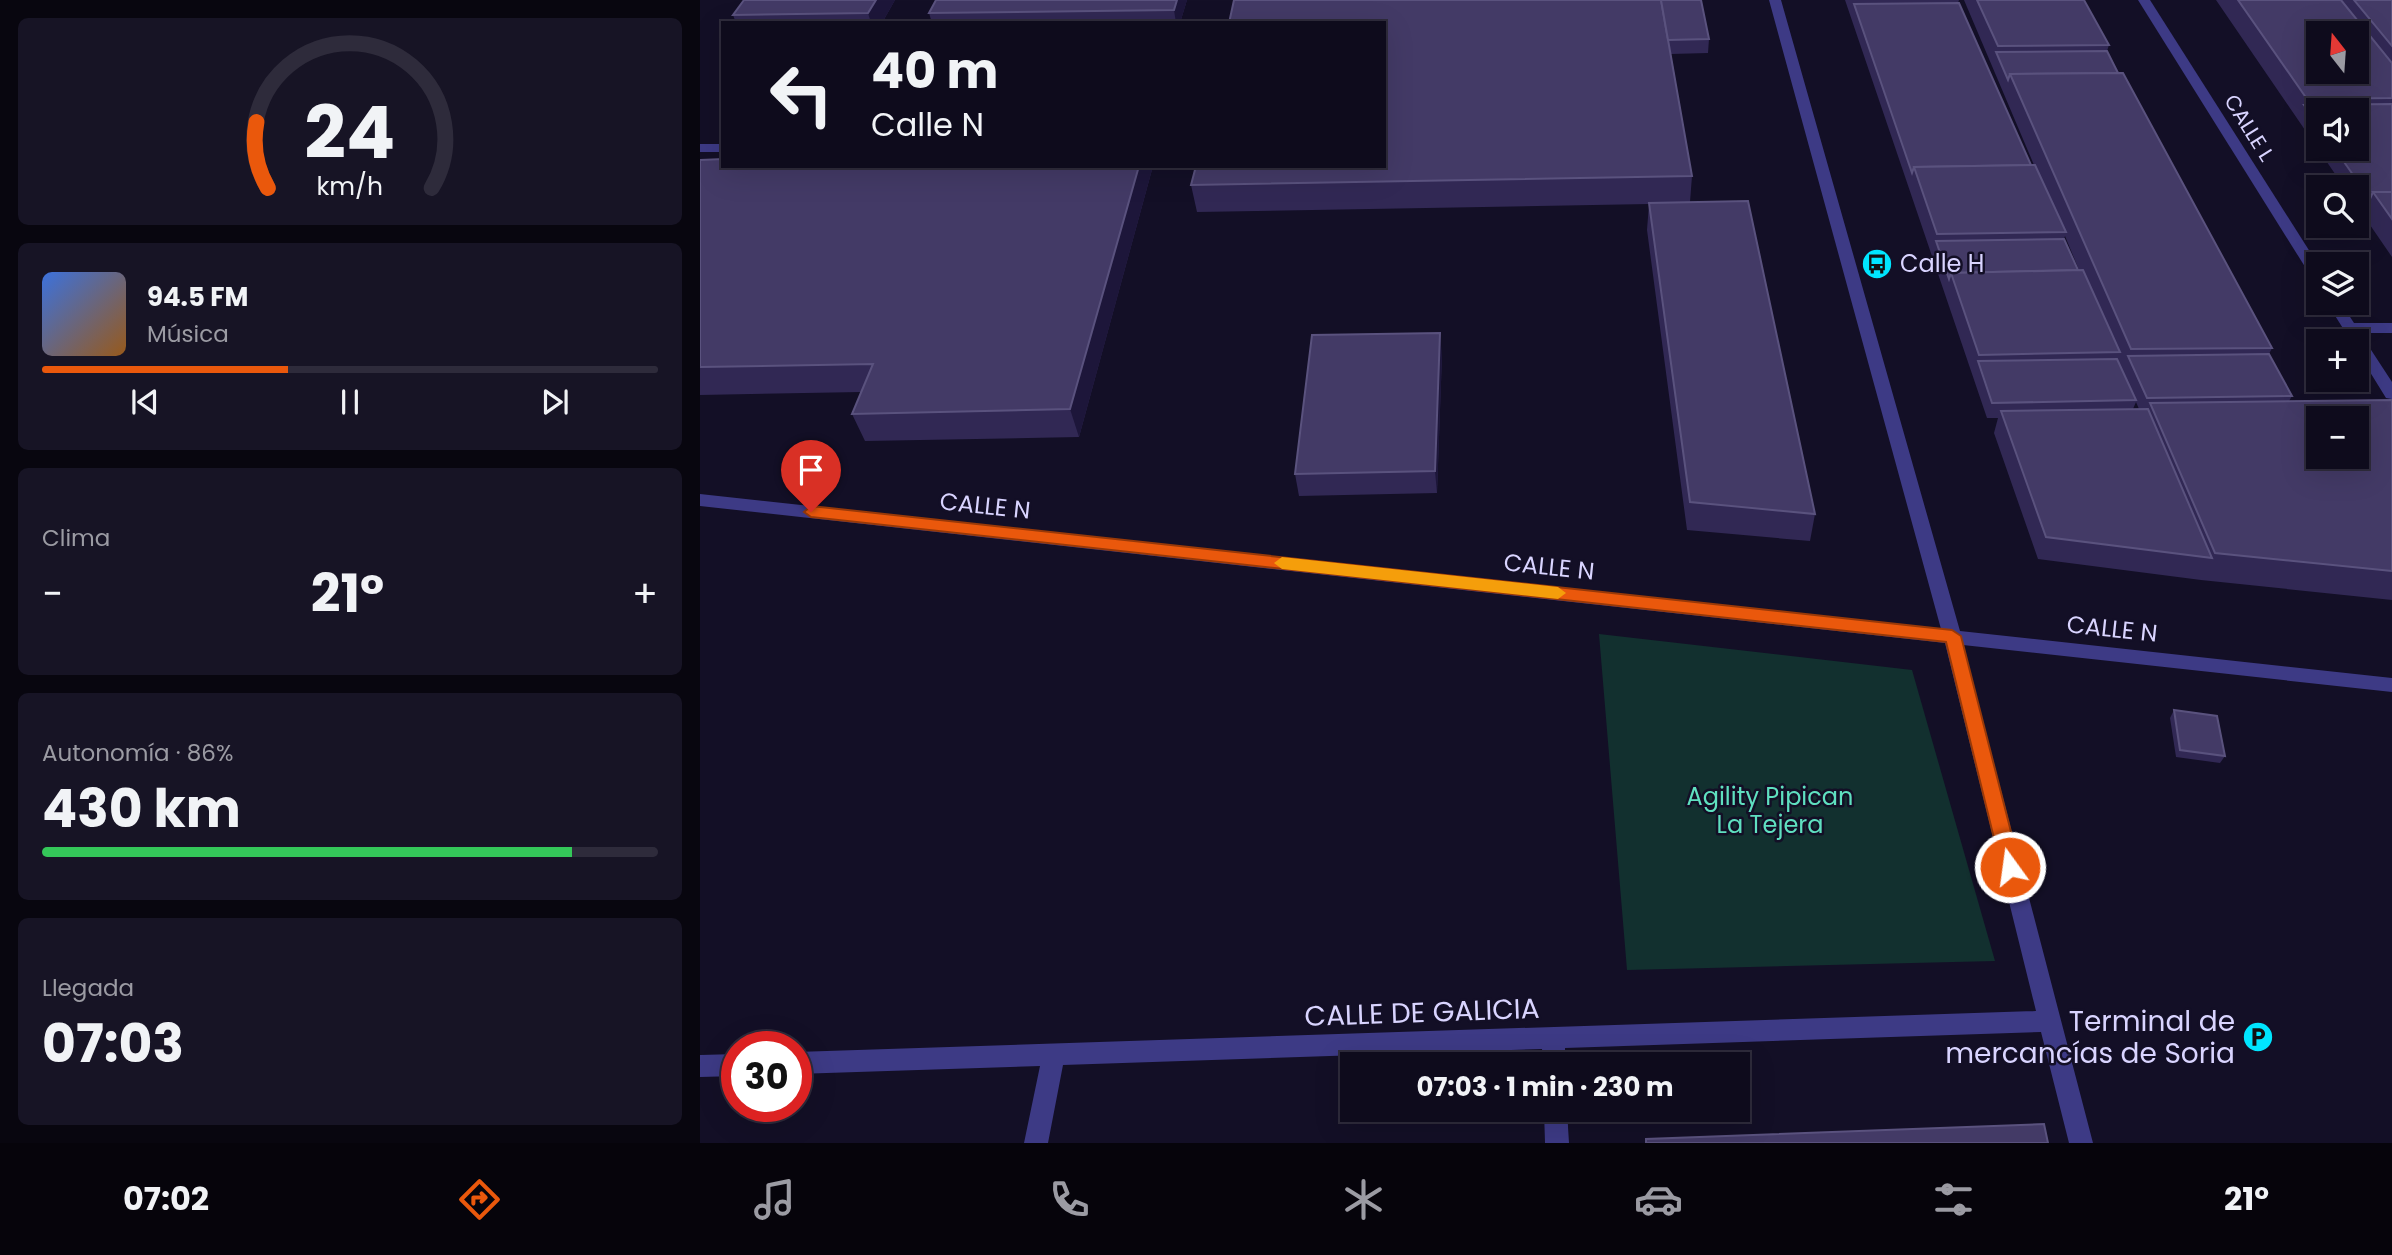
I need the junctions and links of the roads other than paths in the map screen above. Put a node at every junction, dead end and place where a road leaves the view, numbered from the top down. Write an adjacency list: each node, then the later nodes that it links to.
1 (1775, 0): 11 (street)
2 (2144, 0): 5 (street, CALLE L)
3 (700, 148): 4 (street)
4 (721, 148)
5 (2306, 257)
6 (2342, 315): 7 (street)
7 (2350, 328): 8 (street); 9 (street)
8 (2392, 328)
9 (2392, 394)
10 (700, 500): 11 (street, CALLE N)
11 (1952, 636): 12 (street, CALLE N); 13 (street)
12 (2392, 685)
13 (2049, 1021): 14 (street, CALLE DE GALICIA); 23 (street)
14 (1553, 1038): 15 (street); 16 (street, CALLE DE GALICIA)
15 (1554, 1052)
16 (1054, 1055): 17 (street, CALLE DE GALICIA); 21 (street)
17 (812, 1063)
18 (721, 1065): 19 (street)
19 (700, 1066)
20 (1556, 1122): 22 (street)
21 (1036, 1143)
22 (1557, 1143)
23 (2081, 1143)

